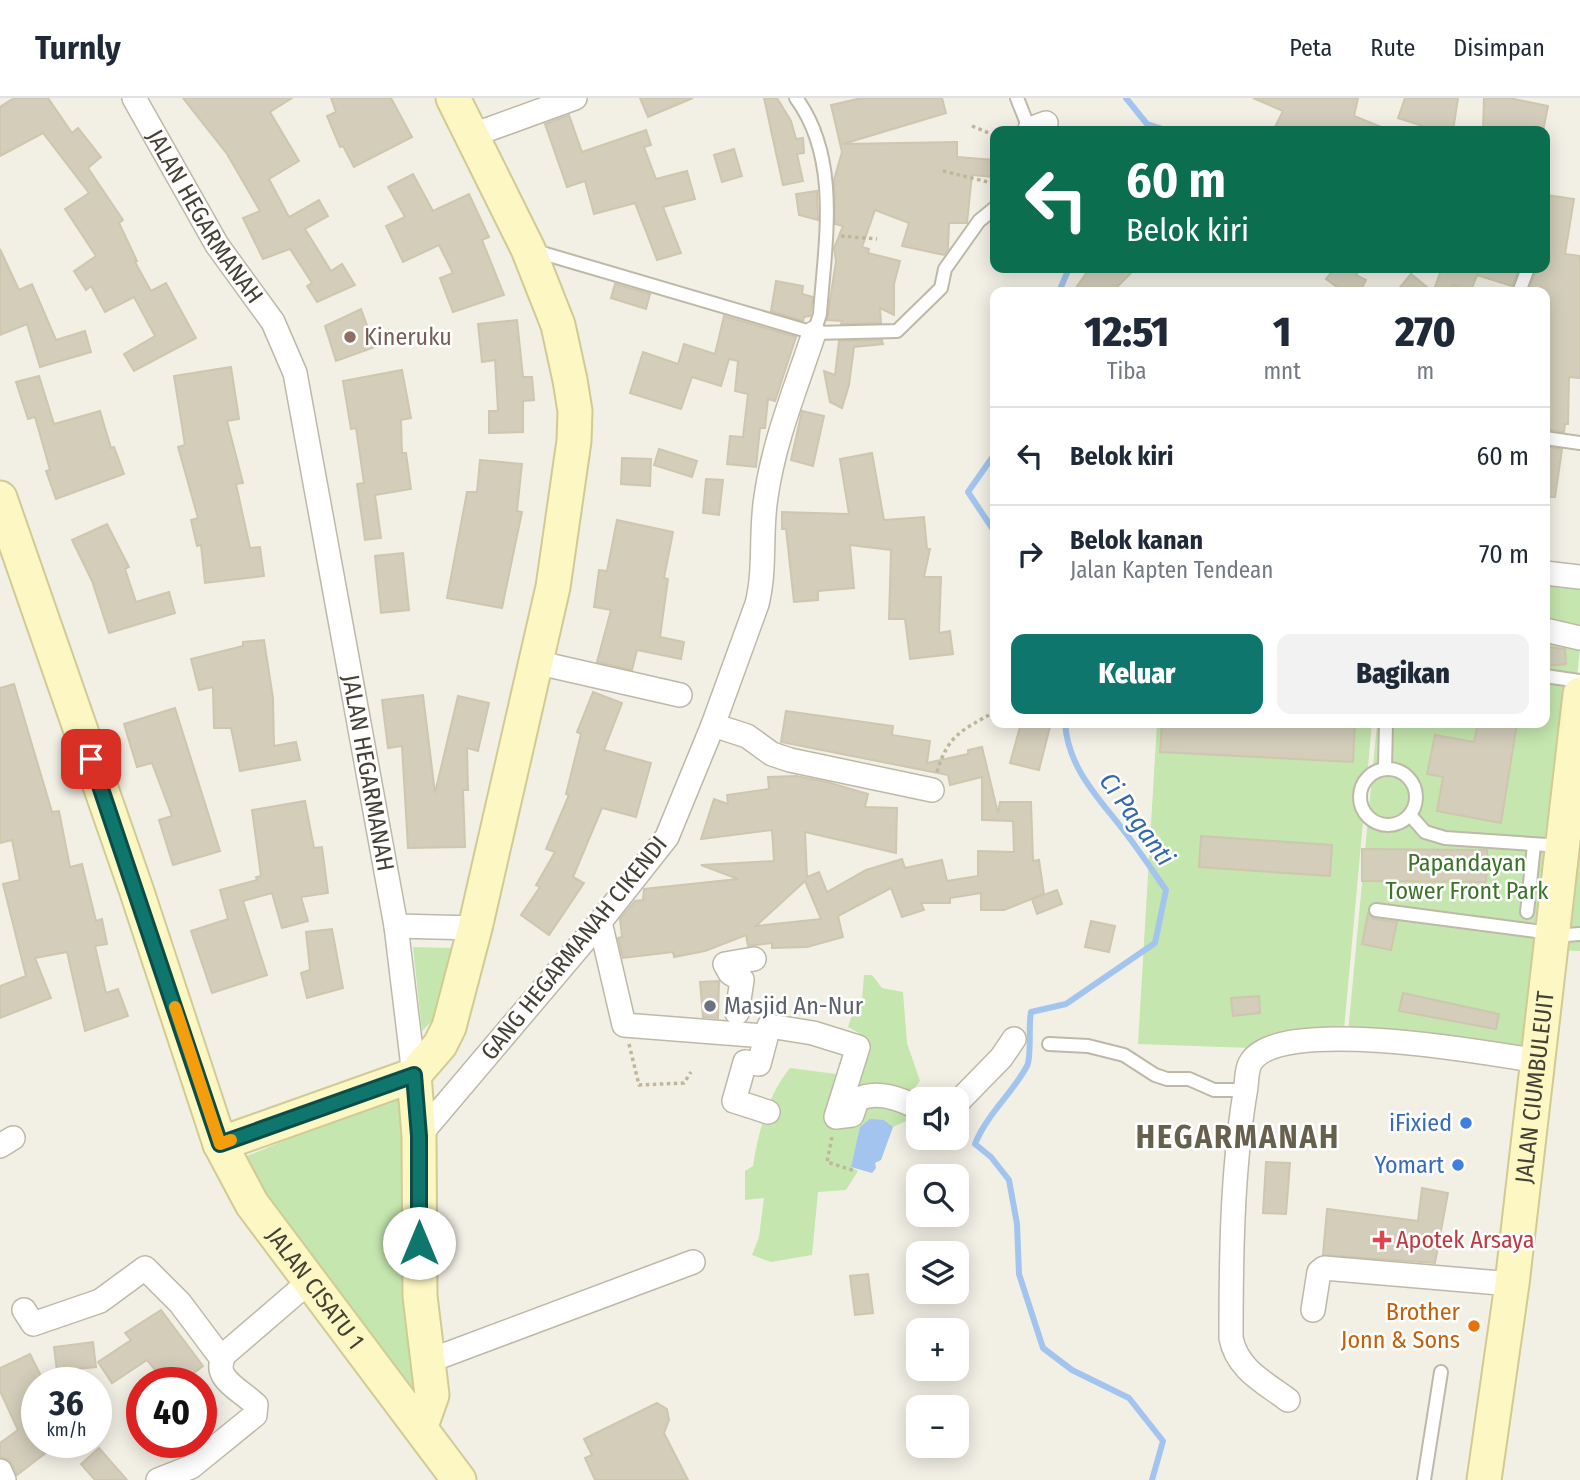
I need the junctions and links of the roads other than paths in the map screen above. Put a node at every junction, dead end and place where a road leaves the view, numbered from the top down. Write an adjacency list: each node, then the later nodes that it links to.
1 (134, 98): 32 (street, JALAN HEGARMANAH)
2 (453, 98): 7 (street)
3 (575, 98): 7 (street)
4 (796, 98): 10 (lane, GANG HEGARMANAH CIKENDI)
5 (1017, 98): 6 (lane)
6 (1034, 126)
7 (472, 135): 9 (street)
8 (990, 212): 10 (lane)
9 (528, 248): 10 (lane); 18 (street)
10 (814, 333): 23 (street, GANG HEGARMANAH CIKENDI)
11 (1550, 439): 12 (lane)
12 (1580, 443)
13 (0, 498): 46 (street, JALAN CISATU 1)
14 (1550, 574): 15 (street)
15 (1580, 577)
16 (1550, 631): 17 (street)
17 (1580, 638)
18 (536, 662): 22 (street); 33 (street)
19 (1550, 677): 20 (lane)
20 (1580, 681)
21 (1580, 694): 28 (street, JALAN CIUMBULEUIT)
22 (680, 695)
23 (713, 724): 26 (street); 31 (street, GANG HEGARMANAH CIKENDI)
24 (1386, 728): 25 (lane)
25 (1385, 769): 27 (lane); 27 (lane)
26 (932, 790)
27 (1410, 815): 28 (lane)
28 (1561, 836): 30 (lane); 34 (street, JALAN CIUMBULEUIT)
29 (1376, 910): 34 (lane)
30 (1527, 912)
31 (600, 922): 36 (street); 45 (street, GANG HEGARMANAH CIKENDI)
32 (396, 926): 33 (street); 40 (street, JALAN HEGARMANAH)
33 (475, 928): 40 (street)
34 (1566, 934): 39 (street, JALAN CIUMBULEUIT)
35 (754, 959): 36 (street)
36 (767, 1031): 43 (street); 44 (street)
37 (1014, 1039): 41 (street)
38 (1048, 1044): 42 (lane)
39 (1538, 1061): 42 (street); 49 (street, JALAN CIUMBULEUIT)
40 (414, 1075): 45 (street, JALAN HEGARMANAH); 46 (street)
41 (969, 1090)
42 (1246, 1090): 55 (street)
43 (906, 1103)
44 (768, 1112)
45 (419, 1136): 53 (street, JALAN HEGARMANAH)
46 (220, 1144): 48 (street, JALAN CISATU 1)
47 (693, 1262): 53 (street)
48 (310, 1280): 52 (street); 56 (street, JALAN CISATU 1)
49 (1512, 1284): 51 (street); 62 (street, JALAN CIUMBULEUIT)
50 (24, 1310): 52 (street)
51 (1313, 1310)
52 (222, 1359): 59 (street)
53 (426, 1362): 56 (street, JALAN HEGARMANAH)
54 (1441, 1372): 61 (lane)
55 (1288, 1400)
56 (421, 1426): 60 (street)
57 (0, 1471): 58 (street)
58 (4, 1480)
59 (158, 1480)
60 (459, 1480)
61 (1424, 1480)
62 (1484, 1480)

